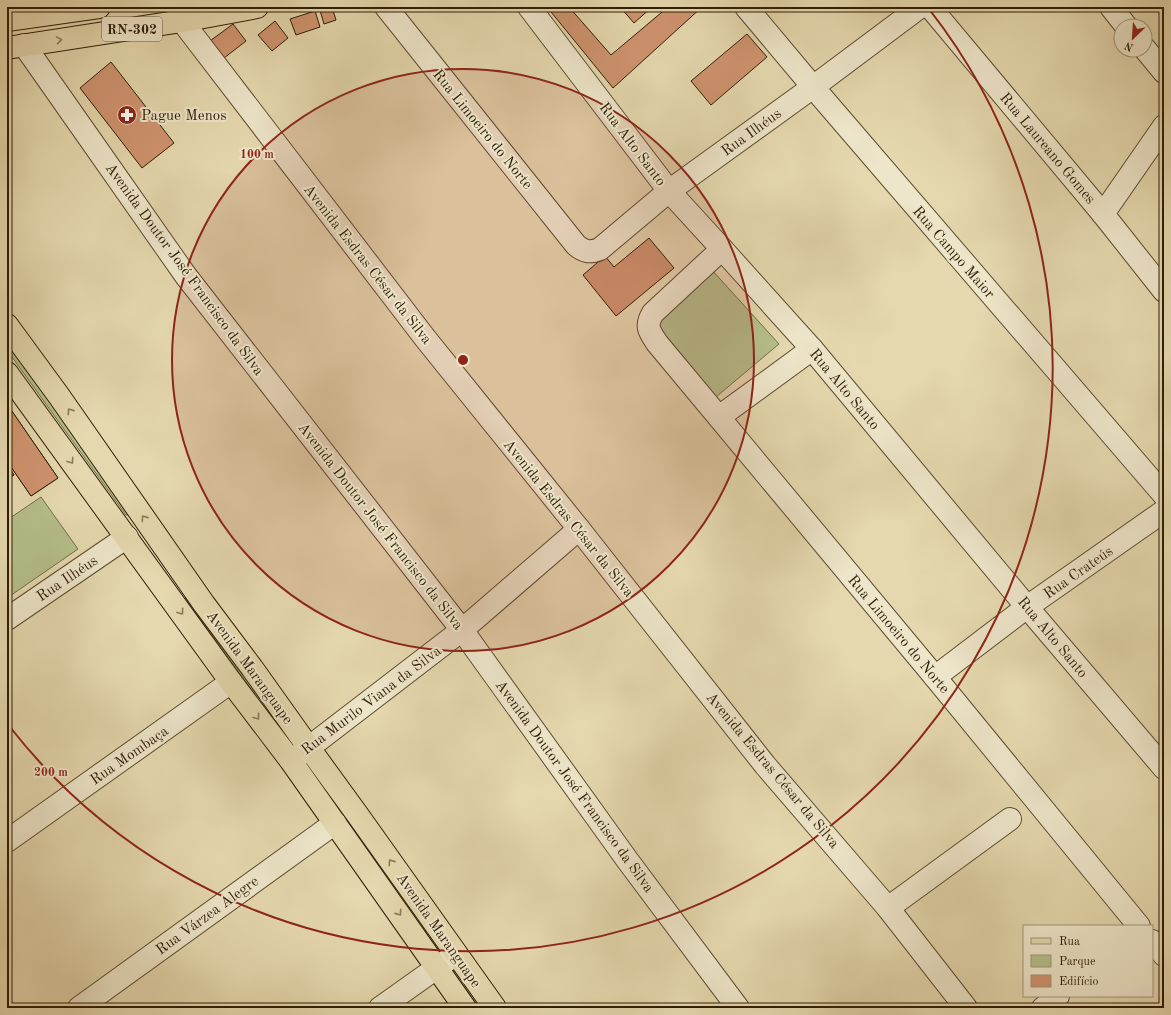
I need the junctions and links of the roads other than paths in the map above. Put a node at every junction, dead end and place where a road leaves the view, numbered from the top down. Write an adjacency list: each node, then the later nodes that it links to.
1 (99, 7): 10 (main road, RN-302)
2 (257, 7): 11 (main road, RN-302)
3 (386, 7): 20 (street, Rua Limoeiro do Norte)
4 (529, 7): 17 (street, Rua Alto Santo)
5 (746, 7): 15 (street, Rua Campo Maior)
6 (920, 7): 15 (street, Rua Ilhéus)
7 (930, 7): 18 (street, Rua Laureano Gomes)
8 (1111, 7): 9 (street)
9 (1120, 18)
10 (7, 20)
11 (182, 21): 12 (main road, RN-302, one-way to 11); 28 (street, Avenida Esdras César da Silva)
12 (15, 46): 33 (street, Avenida Doutor José Francisco da Silva)
13 (1153, 58): 14 (street)
14 (1164, 72)
15 (813, 87): 17 (street, Rua Ilhéus); 26 (street, Rua Campo Maior)
16 (1164, 126): 18 (street)
17 (669, 191): 19 (street, Rua Alto Santo); 20 (street, Rua Ilhéus)
18 (1103, 214): 21 (street, Rua Laureano Gomes)
19 (722, 249): 23 (street, Rua Alto Santo); 25 (street, Rua Limoeiro do Norte)
20 (582, 250)
21 (1164, 291)
22 (7, 325): 30 (main road, Avenida Maranguape, one-way to 22)
23 (812, 349): 25 (street); 31 (street, Rua Alto Santo)
24 (7, 373): 29 (main road, Avenida Maranguape, one-way to 29)
25 (719, 416): 34 (street, Rua Limoeiro do Norte)
26 (1164, 495)
27 (1164, 510): 31 (street, Rua Crateús)
28 (579, 529): 33 (street, Rua Murilo Viana da Silva); 42 (street, Avenida Esdras César da Silva)
29 (127, 537): 30 (main road); 32 (street, Rua Ilhéus); 35 (main road, Avenida Maranguape, one-way to 35)
30 (204, 604): 36 (main road, Avenida Maranguape)
31 (1027, 608): 34 (street, Rua Crateús); 38 (street, Rua Alto Santo)
32 (7, 619)
33 (462, 630): 36 (street, Rua Murilo Viana da Silva); 53 (street, Avenida Doutor José Francisco da Silva)
34 (935, 677): 43 (street, Rua Limoeiro do Norte)
35 (231, 682): 37 (main road, Avenida Maranguape, one-way to 37); 41 (street, Rua Mombaça)
36 (309, 748): 37 (street, Rua Murilo Viana da Silva); 45 (main road, Avenida Maranguape, one-way to 36)
37 (291, 761): 40 (main road, Avenida Maranguape)
38 (1164, 768)
39 (1010, 819): 42 (street)
40 (335, 823): 47 (main road, Avenida Maranguape, one-way to 47); 49 (street, Rua Várzea Alegre)
41 (7, 842)
42 (888, 908): 54 (street, Avenida Esdras César da Silva)
43 (1138, 925)
44 (1153, 942): 46 (street)
45 (456, 954): 47 (street); 52 (main road, Avenida Maranguape)
46 (1164, 955)
47 (437, 968): 50 (street); 51 (main road, Avenida Maranguape)
48 (1057, 997): 55 (street)
49 (79, 1008)
50 (380, 1008)
51 (465, 1008)
52 (495, 1008)
53 (738, 1008)
54 (966, 1008)
55 (1043, 1008)

